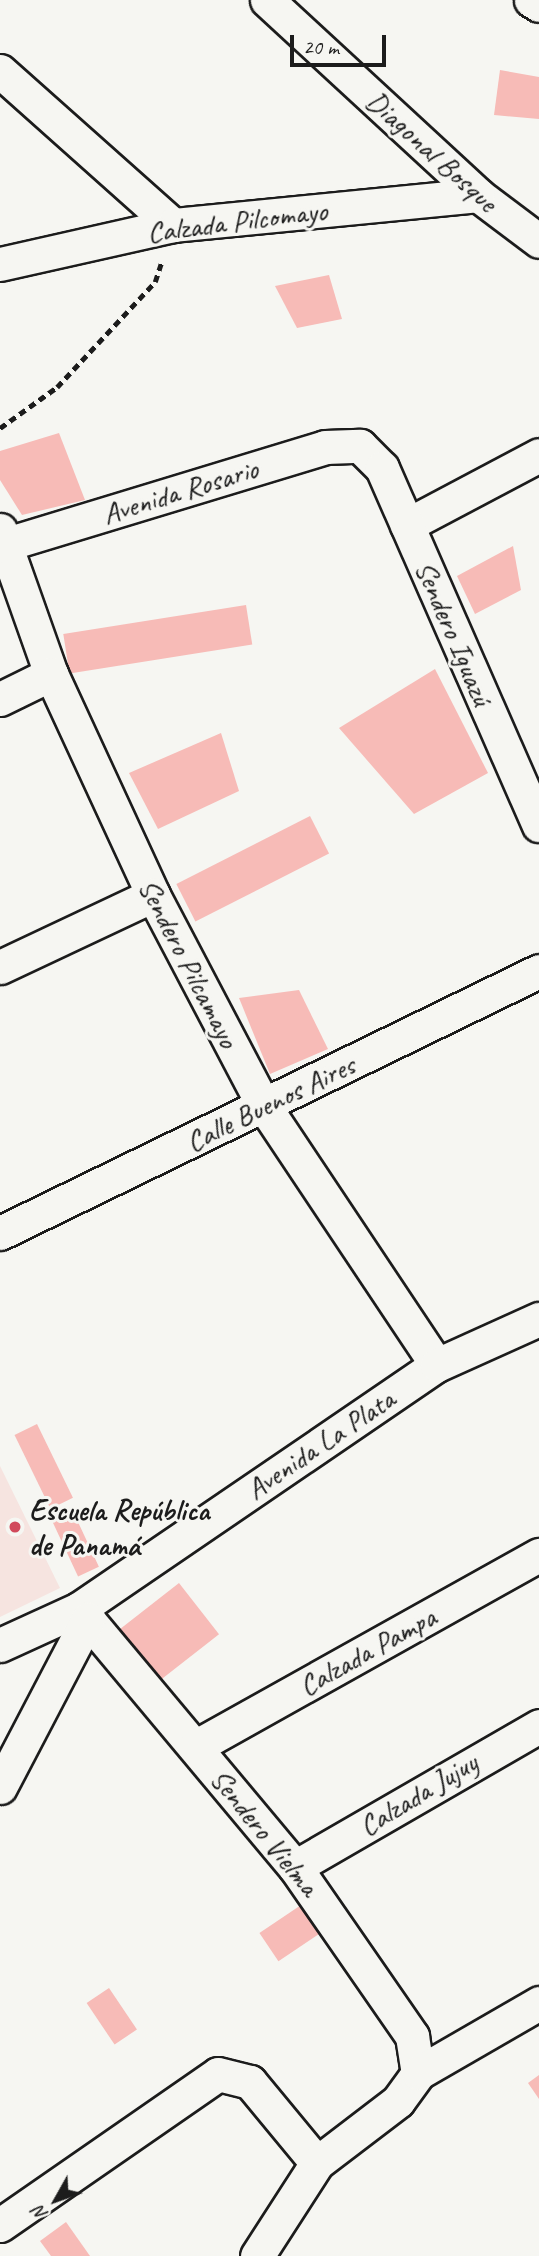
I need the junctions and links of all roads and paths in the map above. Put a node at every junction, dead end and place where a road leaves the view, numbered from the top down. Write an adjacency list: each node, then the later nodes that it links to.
1 (267, 0): 5 (street, Diagonal Bosque)
2 (531, 0): 3 (street)
3 (539, 5)
4 (0, 71): 6 (street)
5 (478, 195): 6 (street, Calzada Pilcomayo); 7 (street, Diagonal Bosque)
6 (173, 225): 8 (street, Calzada Pilcomayo); 9 (path)
7 (539, 242)
8 (0, 264)
9 (0, 428)
10 (360, 446): 12 (street, Sendero Iguazú); 13 (street, Avenida Rosario)
11 (539, 455): 12 (street)
12 (407, 524): 16 (street, Sendero Iguazú)
13 (2, 540): 14 (street, Sendero Pilcamayo)
14 (51, 674): 15 (street); 18 (street, Sendero Pilcamayo)
15 (0, 699)
16 (527, 767): 17 (street, Sendero Iguazú)
17 (539, 825)
18 (152, 895): 19 (street); 21 (street, Sendero Pilcamayo)
19 (0, 967)
20 (539, 971): 21 (street, Calle Buenos Aires)
21 (264, 1106): 22 (street, Calle Buenos Aires); 24 (street, Sendero Pilcamayo)
22 (0, 1233)
23 (539, 1319): 24 (street, Avenida La Plata)
24 (436, 1365): 26 (street, Avenida La Plata)
25 (539, 1555): 29 (street, Calzada Pampa)
26 (83, 1614): 27 (street, Avenida La Plata); 29 (street, Sendero Vielma); 30 (street)
27 (0, 1645)
28 (539, 1727): 31 (street, Calzada Jujuy)
29 (195, 1746): 31 (street, Sendero Vielma)
30 (0, 1787)
31 (295, 1867): 33 (street, Sendero Vielma)
32 (539, 2003): 33 (street)
33 (418, 2073): 34 (street)
34 (317, 2162): 35 (street); 36 (street)
35 (0, 2225)
36 (257, 2256)

